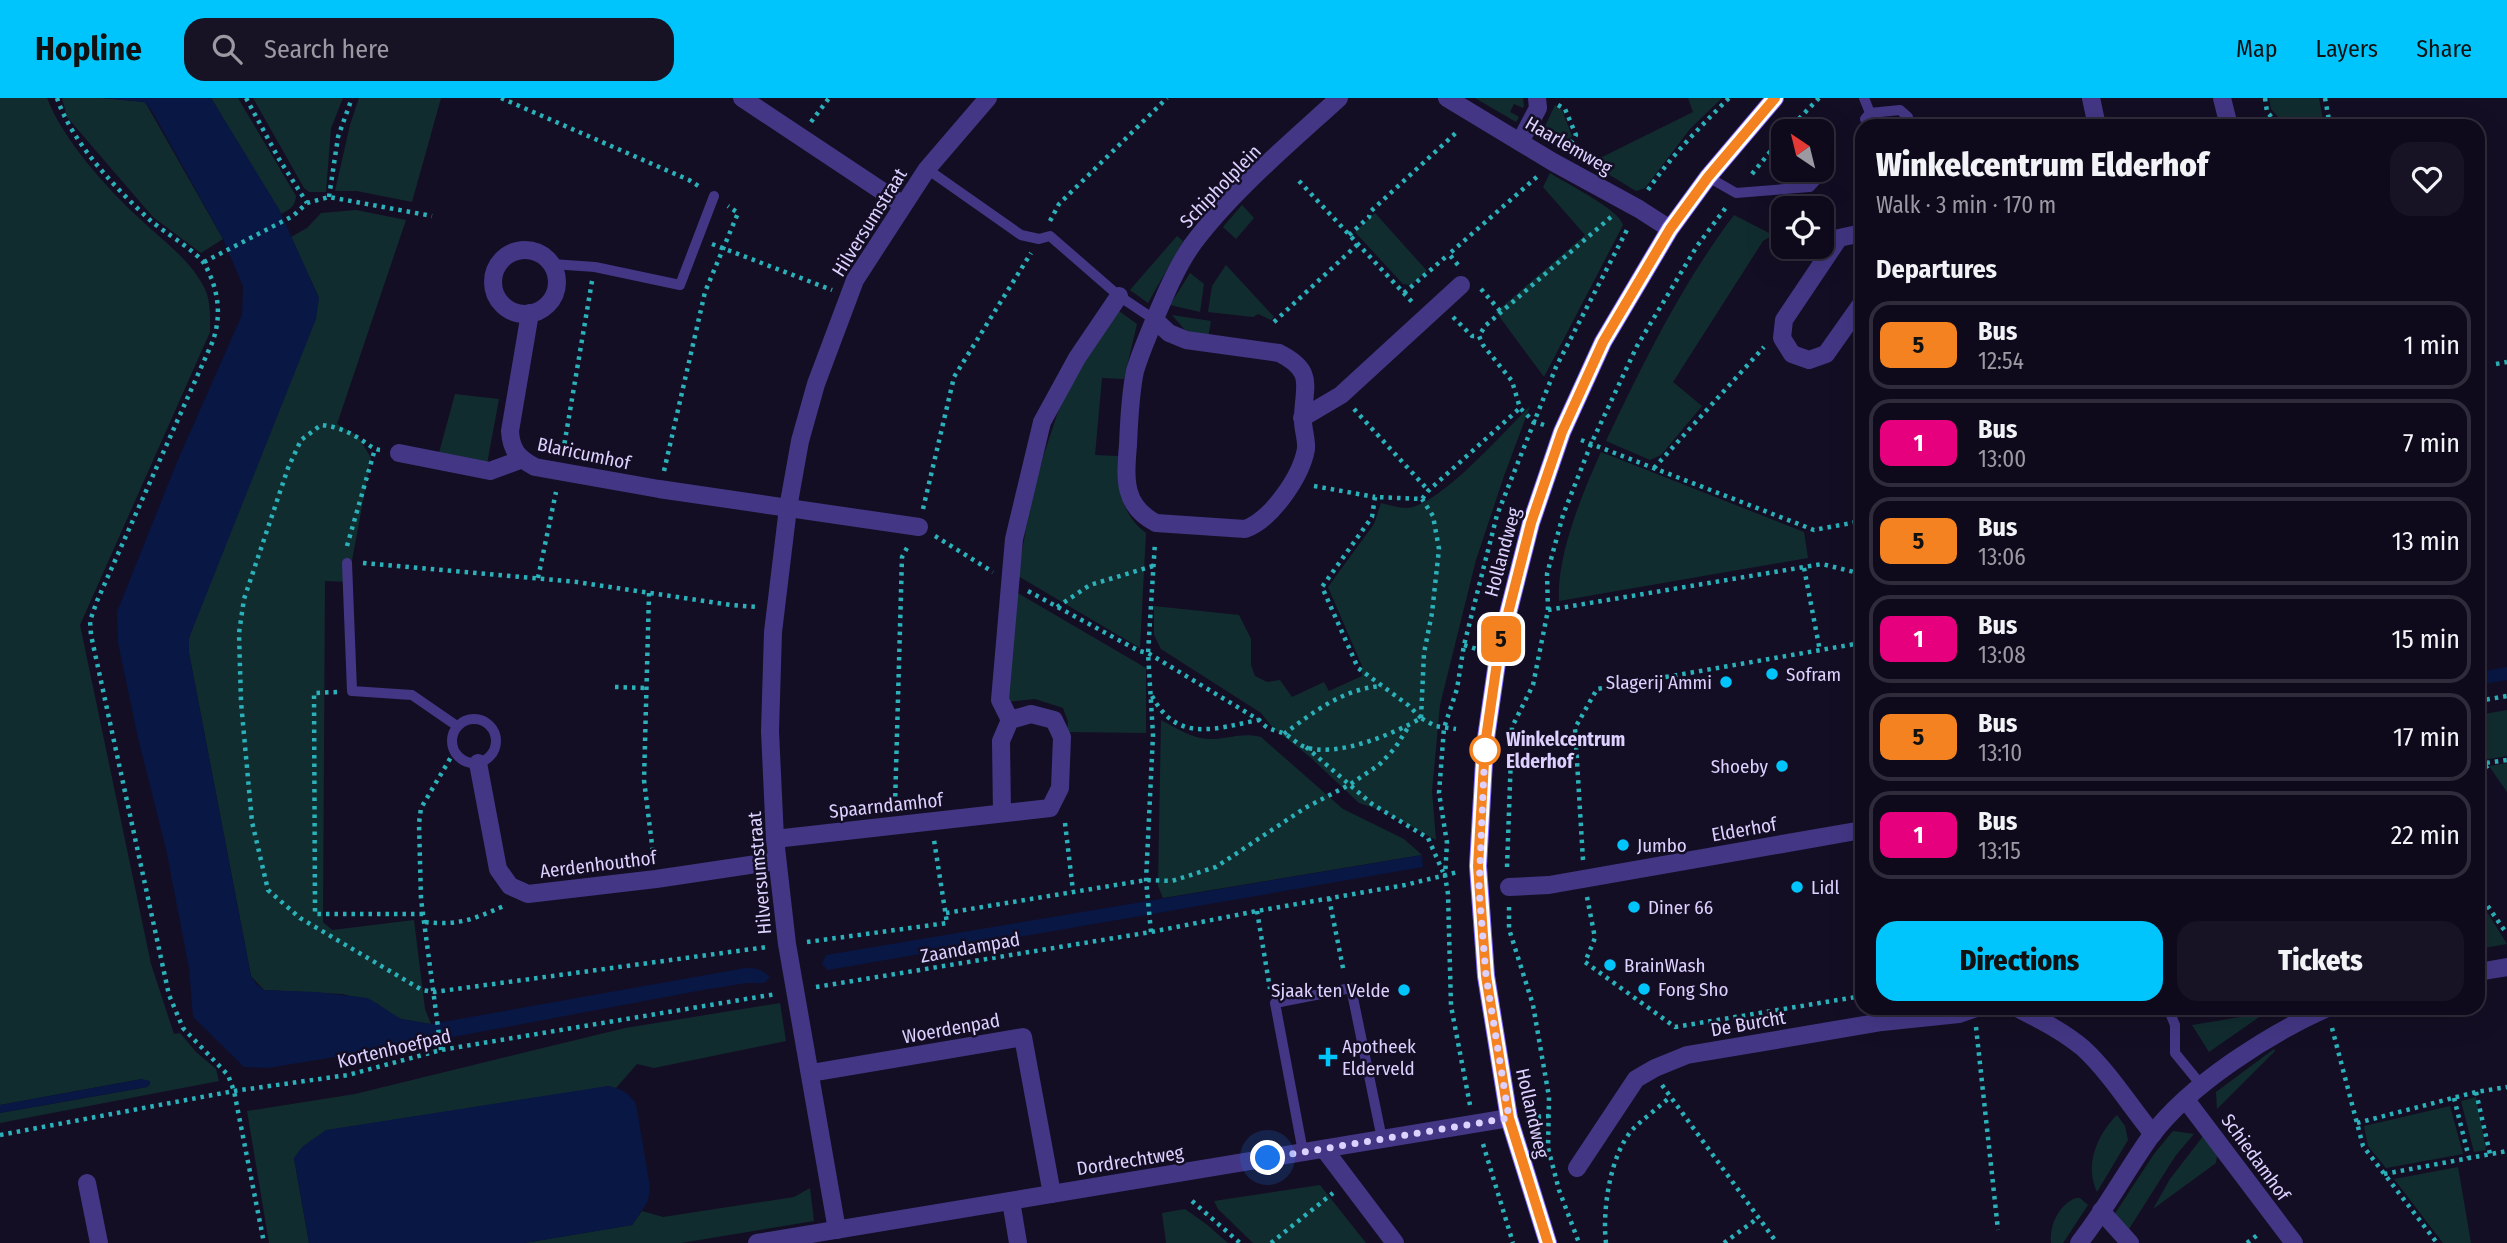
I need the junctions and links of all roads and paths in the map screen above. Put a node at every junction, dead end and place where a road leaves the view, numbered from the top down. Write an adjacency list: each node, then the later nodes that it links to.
1 (57, 98): 49 (path)
2 (246, 98): 37 (path)
3 (352, 98): 36 (path)
4 (501, 98): 35 (path)
5 (742, 98): 26 (street)
6 (829, 98): 26 (path)
7 (988, 98): 30 (street, Hilversumstraat)
8 (1167, 98): 45 (path)
9 (1339, 98): 61 (street, Schipholplein)
10 (1447, 98): 19 (street, Haarlemweg)
11 (1775, 98): 31 (street, Hollandweg)
12 (1819, 98): 20 (path)
13 (1864, 98): 21 (lane)
14 (2091, 98): 22 (street)
15 (2222, 98): 23 (street)
16 (2265, 98): 24 (path)
17 (2325, 98): 25 (path)
18 (1543, 99): 27 (street); 29 (path)
19 (1475, 115): 27 (street, Haarlemweg); 42 (path)
20 (1799, 119)
21 (1908, 119)
22 (2096, 119)
23 (2227, 119)
24 (2274, 119)
25 (2329, 119)
26 (800, 136): 39 (street)
27 (1520, 142): 29 (street, Haarlemweg)
28 (1771, 151): 34 (path, Hollandweg)
29 (1553, 163): 38 (street, Haarlemweg); 48 (path)
30 (927, 169): 39 (street, Hilversumstraat); 45 (lane)
31 (1708, 177): 34 (lane); 41 (street, Hollandweg)
32 (1299, 181): 42 (path)
33 (1814, 182): 34 (lane)
34 (1737, 193): 71 (path, Hollandweg)
35 (714, 196): 44 (lane); 47 (path)
36 (329, 197): 37 (path); 40 (path)
37 (307, 203): 49 (path)
38 (1628, 203): 41 (street, Haarlemweg); 57 (path)
39 (903, 205): 54 (street, Hilversumstraat)
40 (432, 216)
41 (1670, 229): 70 (street, Hollandweg)
42 (1349, 235): 46 (path)
43 (1855, 235): 64 (street)
44 (698, 238): 47 (path); 51 (lane)
45 (1039, 239): 55 (lane)
46 (1358, 244): 53 (path); 62 (path)
47 (723, 248): 54 (path); 78 (path)
48 (1448, 254): 52 (path); 53 (path)
49 (204, 262): 161 (path)
50 (552, 264): 51 (lane); 58 (street); 58 (street)
51 (595, 267): 76 (path)
52 (1467, 280): 56 (street); 57 (path)
53 (1404, 293): 60 (path)
54 (849, 296): 82 (street, Hilversumstraat)
55 (1119, 296): 61 (lane); 91 (street)
56 (1440, 304): 60 (street); 63 (path)
57 (1501, 312): 63 (path)
58 (530, 313): 74 (street, Blaricumhof)
59 (1855, 313): 64 (street)
60 (1426, 317): 67 (street)
61 (1155, 320): 69 (street); 84 (street, Schipholplein)
62 (1274, 322)
63 (1479, 336): 68 (path)
64 (1782, 338): 75 (path)
65 (2507, 362): 66 (path)
66 (2496, 364)
67 (1341, 395): 69 (street); 79 (path)
68 (1520, 408): 70 (path); 79 (path)
69 (1303, 418): 77 (street)
70 (1562, 432): 71 (path); 166 (street, Hollandweg)
71 (1591, 444): 75 (path); 95 (path, Hollandweg)
72 (375, 449): 73 (path); 86 (path); 147 (path)
73 (399, 453): 74 (street)
74 (520, 460): 76 (street, Blaricumhof)
75 (1654, 468): 83 (path)
76 (560, 472): 78 (street, Blaricumhof); 90 (path)
77 (1293, 482): 80 (path); 84 (street)
78 (659, 489): 82 (street, Blaricumhof)
79 (1428, 491): 81 (path)
80 (1375, 497): 81 (path); 99 (path)
81 (1422, 499): 106 (path)
82 (788, 508): 85 (street); 94 (street, Hilversumstraat)
83 (1855, 522)
84 (1156, 523): 87 (path)
85 (919, 527): 91 (path)
86 (347, 563): 90 (path); 102 (lane)
87 (1153, 566): 93 (path); 98 (path)
88 (1804, 568): 89 (path); 95 (path); 97 (path)
89 (1855, 572)
90 (538, 578): 92 (path)
91 (1009, 583): 93 (path); 107 (street)
92 (649, 593): 94 (path); 101 (path)
93 (1057, 607): 98 (path)
94 (776, 608): 125 (street, Hilversumstraat)
95 (1548, 610): 131 (path, Hollandweg)
96 (1855, 644): 97 (path)
97 (1820, 651): 129 (path)
98 (1149, 653): 103 (path); 108 (path)
99 (1382, 686): 106 (path); 112 (path)
100 (615, 687): 101 (path)
101 (646, 688): 128 (path)
102 (352, 691): 110 (lane); 138 (path)
103 (1152, 694): 108 (path); 130 (path)
104 (2507, 695): 105 (path)
105 (2485, 700)
106 (1421, 718): 109 (path); 111 (path)
107 (1010, 720): 121 (street); 122 (street)
108 (1259, 720): 112 (path)
109 (1410, 725): 113 (path); 120 (path)
110 (457, 726): 114 (lane); 117 (lane)
111 (1456, 729)
112 (1284, 734): 113 (path)
113 (1306, 747): 120 (path)
114 (454, 752): 117 (lane); 138 (path)
115 (2507, 760): 116 (path)
116 (2493, 762): 118 (path); 119 (path)
117 (478, 763): 133 (street, Aerdenhouthof)
118 (2485, 763)
119 (2485, 767)
120 (1349, 785): 127 (path); 130 (path)
121 (1050, 808): 122 (street, Spaarndamhof); 132 (path)
122 (1002, 813): 123 (street, Spaarndamhof)
123 (932, 821): 125 (street, Spaarndamhof); 137 (path)
124 (1855, 831): 129 (street, Elderhof)
125 (775, 839): 126 (street, Hilversumstraat)
126 (777, 861): 128 (street, Aerdenhouthof); 142 (street, Hilversumstraat)
127 (1445, 876): 134 (path, Zaandampad); 167 (path)
128 (656, 879): 133 (street, Aerdenhouthof)
129 (1584, 879): 131 (street, Elderhof); 148 (path)
130 (1146, 880): 132 (path); 140 (path)
131 (1509, 887): 198 (path, Hollandweg)
132 (1073, 891): 137 (path)
133 (528, 894): 139 (path)
134 (1329, 898): 136 (path, Zaandampad); 145 (path)
135 (2485, 902): 141 (path)
136 (1257, 911): 140 (path, Zaandampad); 149 (path)
137 (946, 913): 142 (path)
138 (423, 914): 139 (path)
139 (425, 922): 147 (path)
140 (1151, 932): 146 (path, Zaandampad)
141 (2507, 934)
142 (787, 944): 146 (street, Hilversumstraat); 147 (path)
143 (2507, 967): 144 (street)
144 (2485, 971)
145 (1347, 989): 149 (lane); 171 (lane)
146 (795, 990): 156 (path, Kortenhoefpad); 158 (street, Hilversumstraat)
147 (434, 992): 156 (path)
148 (1855, 997)
149 (1275, 1003): 174 (lane)
150 (1949, 1015): 157 (street, De Burcht)
151 (1976, 1015): 187 (path)
152 (2030, 1015): 169 (street)
153 (2171, 1015): 159 (lane)
154 (2313, 1015): 159 (street)
155 (2328, 1015): 168 (path)
156 (441, 1050): 161 (path, Kortenhoefpad)
157 (1651, 1070): 163 (path); 177 (street, De Burcht)
158 (811, 1073): 181 (street, Woerdenpad); 186 (street, Hilversumstraat)
159 (2202, 1086): 165 (street)
160 (2507, 1087): 162 (path)
161 (234, 1091): 170 (path, Kortenhoefpad); 190 (path)
162 (2476, 1092): 164 (path); 175 (path)
163 (1671, 1097): 185 (path); 199 (path)
164 (2454, 1098): 168 (path); 176 (path)
165 (2186, 1100): 169 (street); 188 (street, Schiedamhof)
166 (1509, 1118): 167 (street, Dordrechtweg); 197 (street, Hollandweg)
167 (1476, 1123): 171 (street, Dordrechtweg); 196 (path)
168 (2357, 1123): 178 (path)
169 (2153, 1134): 184 (street)
170 (0, 1135)
171 (1382, 1139): 172 (street, Dordrechtweg)
172 (1324, 1149): 174 (street, Dordrechtweg); 179 (street)
173 (2507, 1151): 175 (path)
174 (1303, 1152): 181 (street, Dordrechtweg)
175 (2490, 1154): 176 (path)
176 (2469, 1158): 178 (path)
177 (1577, 1168)
178 (2384, 1174): 204 (path)
179 (1348, 1181): 194 (path); 195 (street)
180 (87, 1183): 189 (street)
181 (1052, 1194): 182 (street, Dordrechtweg)
182 (1011, 1201): 186 (street, Dordrechtweg); 192 (street)
183 (1192, 1201): 193 (path)
184 (2101, 1211): 202 (street); 203 (street)
185 (1758, 1218): 200 (path); 201 (path)
186 (837, 1230): 191 (street, Dordrechtweg)
187 (1998, 1230)
188 (2292, 1242)
189 (99, 1243)
190 (264, 1243)
191 (757, 1243)
192 (1018, 1243)
193 (1240, 1243)
194 (1271, 1243)
195 (1395, 1243)
196 (1513, 1243)
197 (1548, 1243)
198 (1579, 1243)
199 (1606, 1243)
200 (1724, 1243)
201 (1777, 1243)
202 (2079, 1243)
203 (2130, 1243)
204 (2437, 1243)

